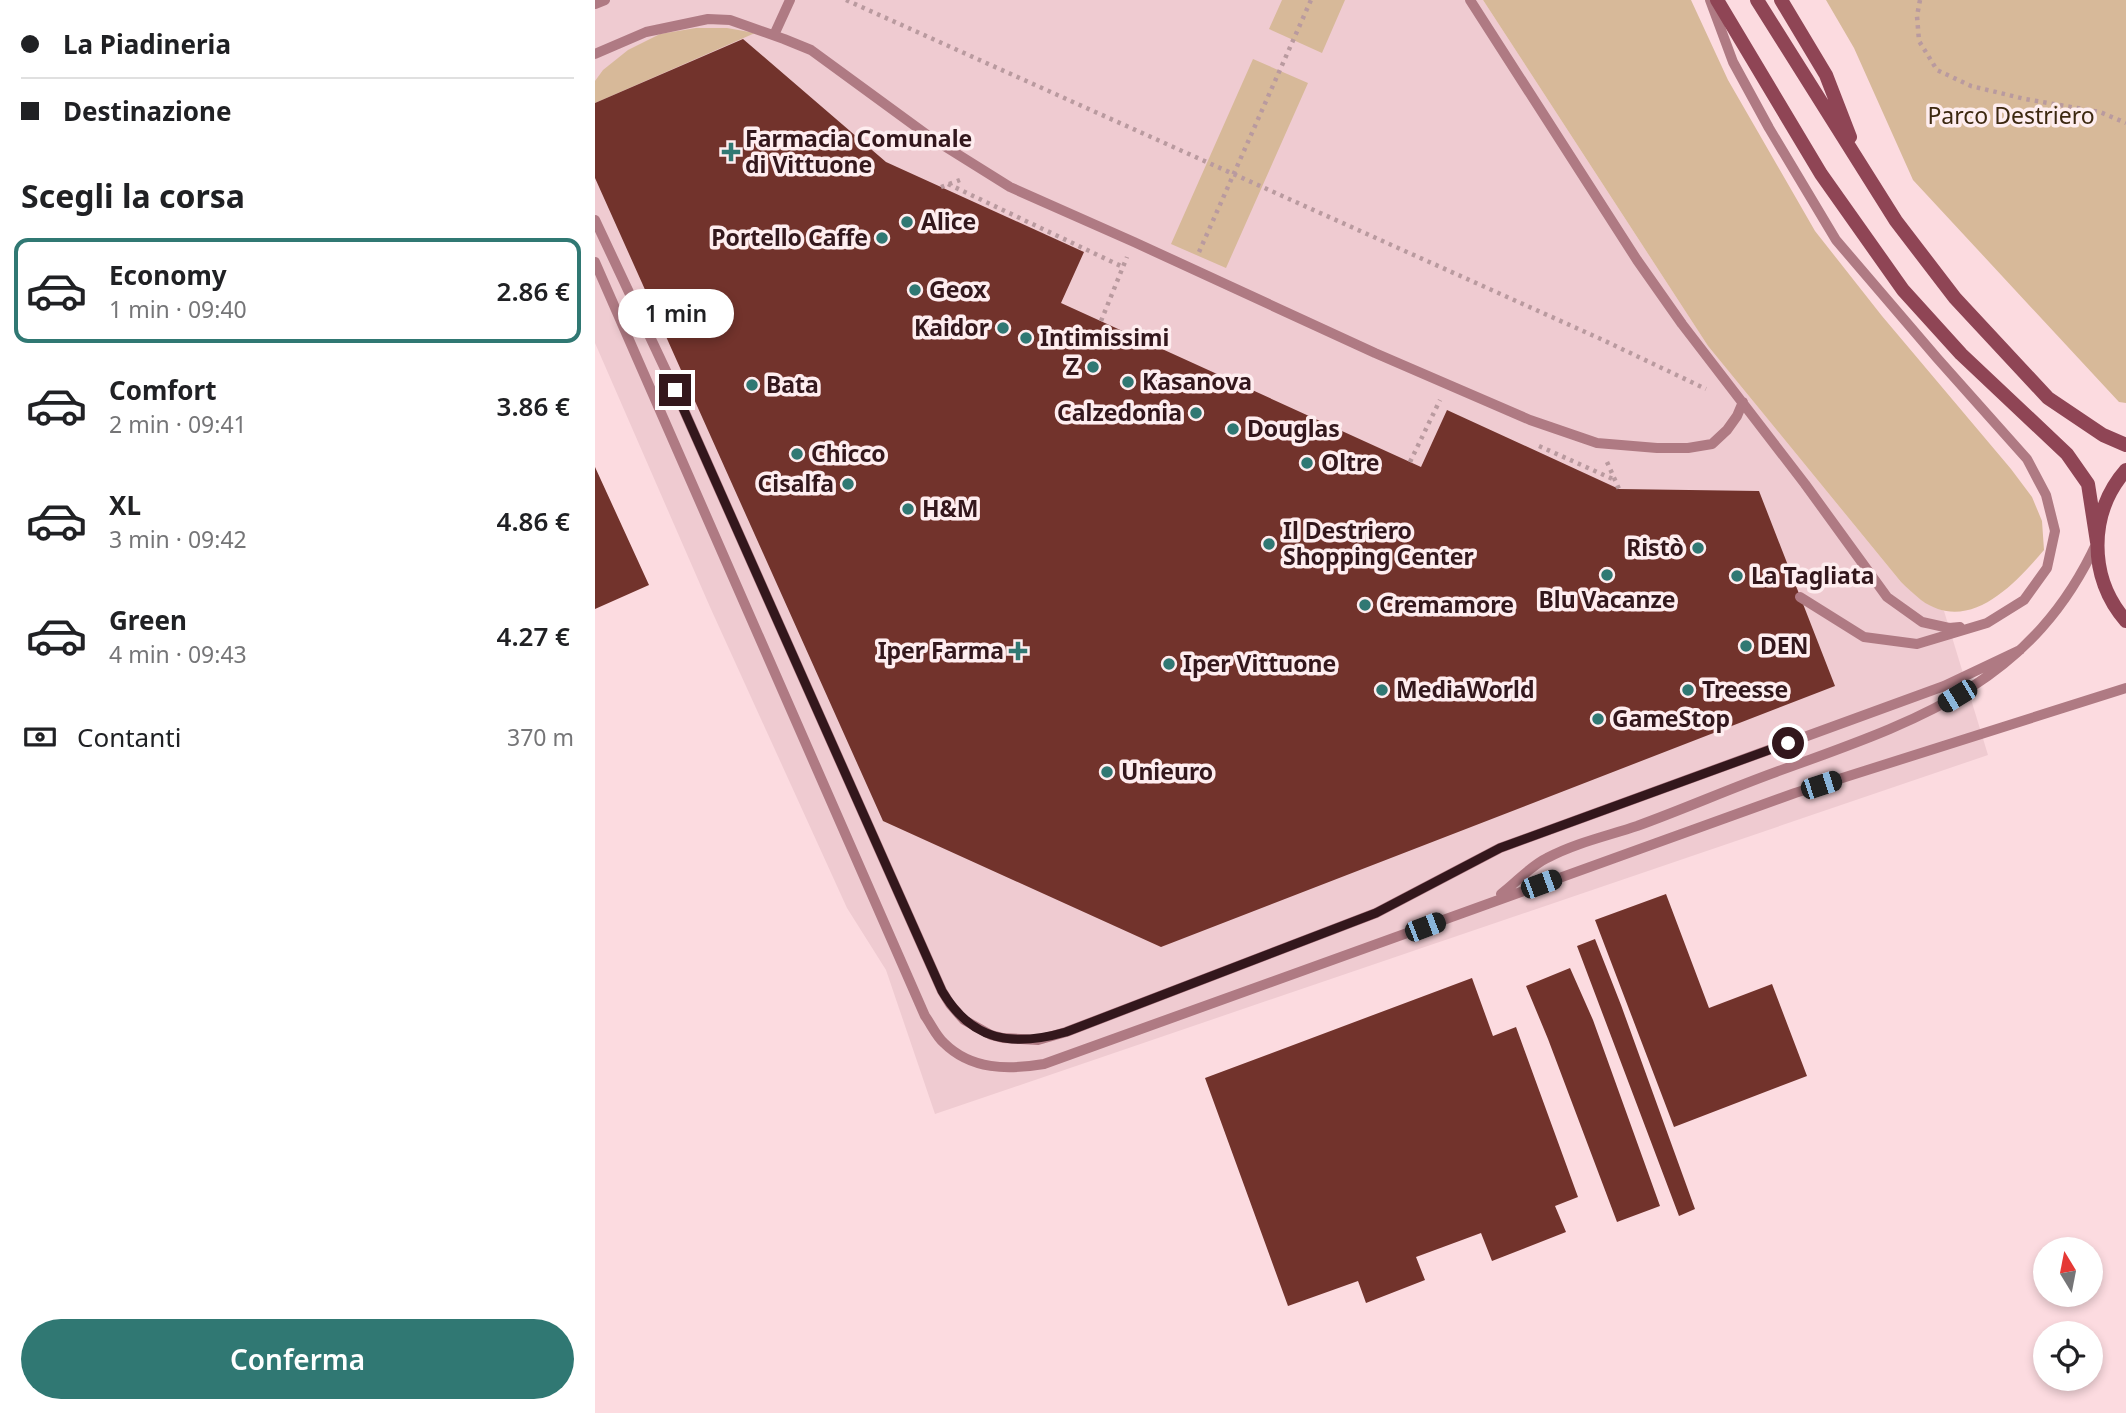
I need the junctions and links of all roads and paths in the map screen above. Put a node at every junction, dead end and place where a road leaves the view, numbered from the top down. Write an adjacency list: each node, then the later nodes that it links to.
1 (605, 0): 11 (lane)
2 (790, 0): 12 (lane)
3 (846, 0): 16 (path)
4 (1311, 0): 16 (path)
5 (1470, 0): 25 (lane)
6 (1710, 0): 32 (lane)
7 (1717, 0): 29 (main road)
8 (1757, 0): 15 (main road)
9 (1781, 0): 15 (main road)
10 (1920, 0): 14 (path)
11 (595, 4)
12 (774, 35): 13 (lane); 22 (lane)
13 (595, 54)
14 (2126, 123)
15 (1864, 170): 26 (main road)
16 (1233, 176): 22 (path); 25 (path)
17 (948, 184): 21 (path)
18 (595, 220): 33 (lane)
19 (1128, 254): 21 (path)
20 (595, 262): 35 (lane)
21 (1123, 267): 23 (path)
22 (1192, 269): 25 (lane)
23 (1101, 321)
24 (1443, 394): 27 (path)
25 (1743, 402): 32 (lane)
26 (2126, 444)
27 (1410, 462)
28 (2126, 470): 29 (main road)
29 (2097, 542): 31 (main road); 33 (lane)
30 (1800, 597): 32 (lane)
31 (2126, 621)
32 (1987, 623)
33 (2020, 650): 35 (lane)
34 (2126, 688): 35 (lane)
35 (1490, 902)

